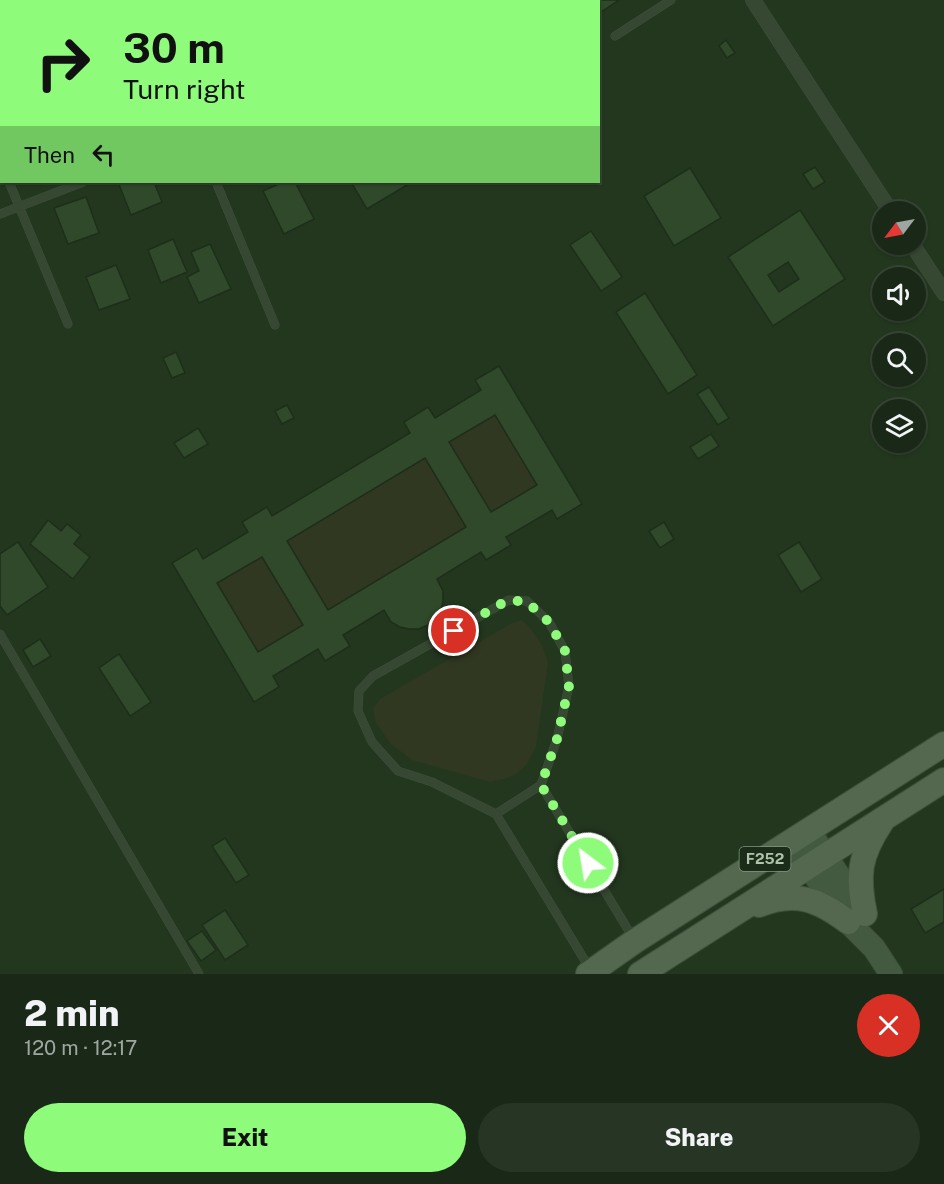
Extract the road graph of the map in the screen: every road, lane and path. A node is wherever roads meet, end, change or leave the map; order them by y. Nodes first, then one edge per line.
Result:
1 (671, 0) edge
2 (753, 0) edge
3 (615, 36) dead end
4 (9, 183) edge
5 (79, 183) edge
6 (216, 183) edge
7 (884, 201) edge
8 (20, 206) junction
9 (0, 214) edge
10 (919, 255) edge
11 (944, 293) edge
12 (68, 324) dead end
13 (275, 324) dead end
14 (0, 634) edge
15 (944, 744) edge
16 (944, 780) edge
17 (541, 785) junction
18 (496, 814) junction
19 (884, 818) junction
20 (800, 836) junction
21 (817, 861) junction
22 (729, 917) junction
23 (856, 918) junction
24 (635, 941) junction
25 (590, 973) edge
26 (199, 974) edge
27 (640, 974) edge
28 (891, 974) edge

1 - 3 lane
2 - 7 street
4 - 8 lane
5 - 8 lane
6 - 13 lane
8 - 9 lane
8 - 12 lane
10 - 11 street
14 - 26 lane
15 - 20 main road, F252
16 - 19 main road, F252
17 - 18 lane
17 - 18 lane
17 - 24 lane
18 - 25 lane
19 - 21 main road, F252
19 - 23 main road
20 - 21 street
20 - 24 main road, F252
21 - 22 main road, F252
21 - 23 street
22 - 23 main road
22 - 27 main road, F252
23 - 28 street
24 - 25 main road, F252

